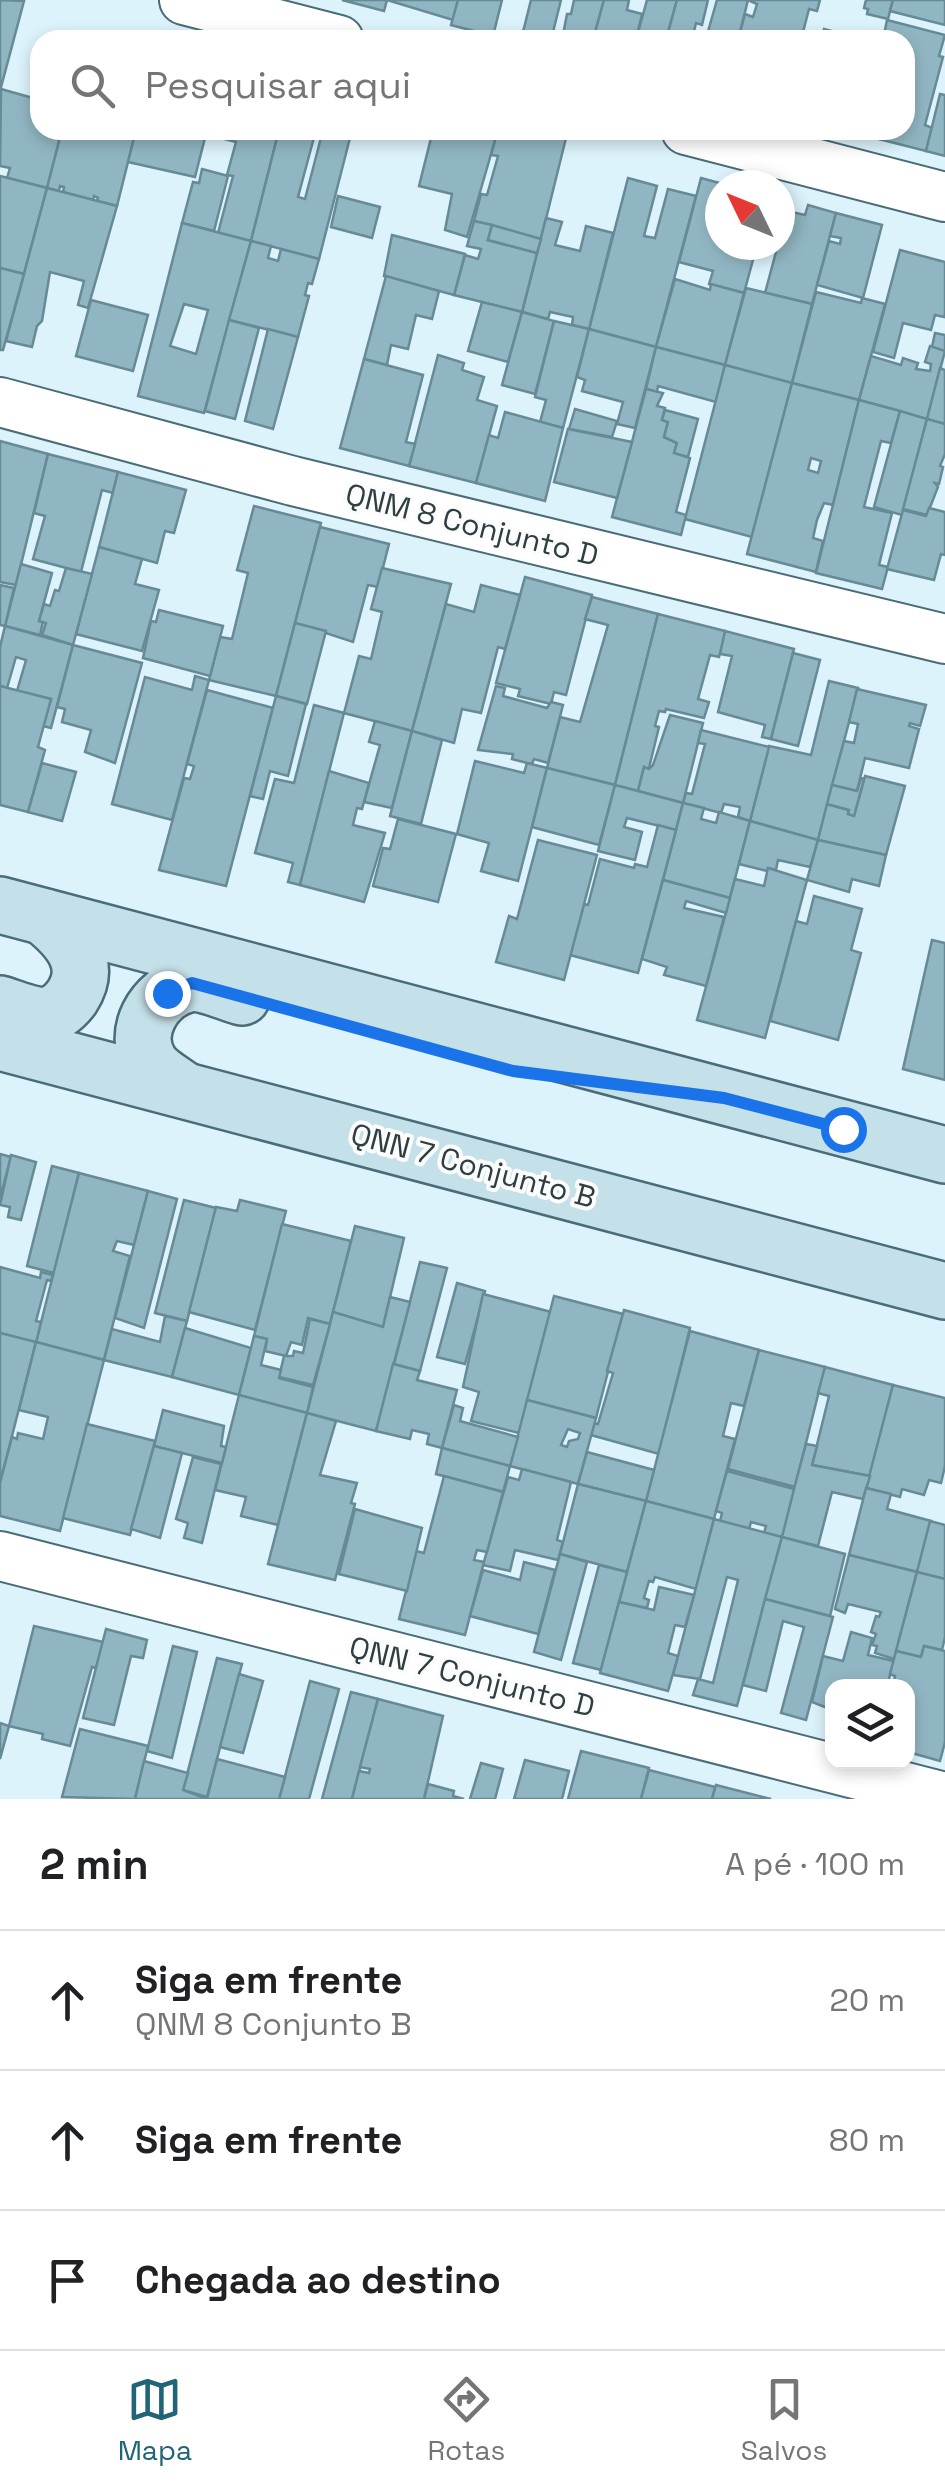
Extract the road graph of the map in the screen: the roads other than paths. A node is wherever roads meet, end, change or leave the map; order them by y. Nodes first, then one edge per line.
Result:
1 (184, 0) edge
2 (300, 30) edge
3 (725, 140) edge
4 (945, 197) edge
5 (0, 402) edge
6 (945, 639) edge
7 (22, 911) edge
8 (0, 1004) edge
9 (0, 1042) edge
10 (182, 1089) junction
11 (724, 1098) junction
12 (945, 1155) edge
13 (945, 1291) edge
14 (0, 1556) edge
15 (945, 1798) edge

1 - 2 street
3 - 4 street
5 - 6 street, QNM 8 Conjunto D
7 - 8 main road
7 - 11 main road
9 - 10 main road, QNN 7 Conjunto B
10 - 11 main road
10 - 13 main road, QNN 7 Conjunto B
11 - 12 main road
14 - 15 street, QNN 7 Conjunto D

